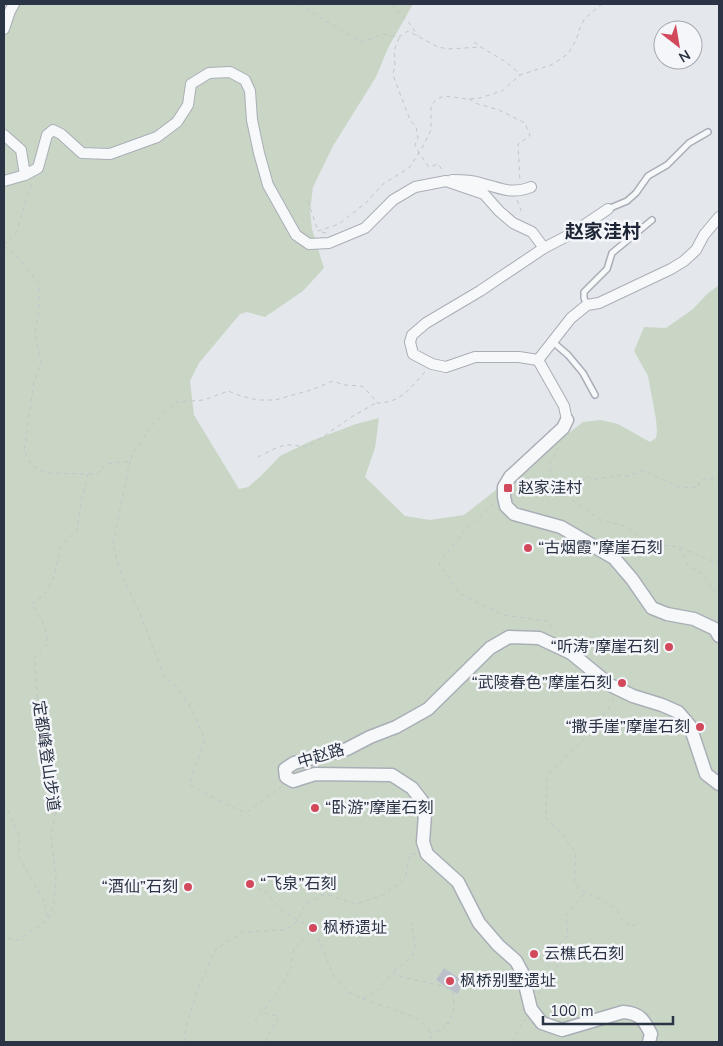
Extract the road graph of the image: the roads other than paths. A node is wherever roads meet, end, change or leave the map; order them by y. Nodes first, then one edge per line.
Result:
1 (14, 4) edge
2 (4, 29) edge
3 (708, 132) dead end
4 (4, 135) edge
5 (25, 175) junction
6 (446, 181) junction
7 (4, 182) edge
8 (532, 187) dead end
9 (608, 209) joint
10 (719, 216) edge
11 (652, 220) dead end
12 (544, 248) junction
13 (587, 305) junction
14 (553, 342) junction
15 (538, 360) junction
16 (595, 395) dead end
17 (568, 420) joint
18 (719, 636) edge
19 (719, 784) edge
20 (649, 1042) edge

1 - 2 street
3 - 9 lane
4 - 5 street
5 - 6 street
5 - 7 street
6 - 8 street
6 - 12 street
9 - 12 street
10 - 13 street
11 - 13 lane
12 - 15 street
13 - 14 street
14 - 15 street
14 - 16 lane
15 - 17 street
17 - 18 street
19 - 20 street, 中赵路

